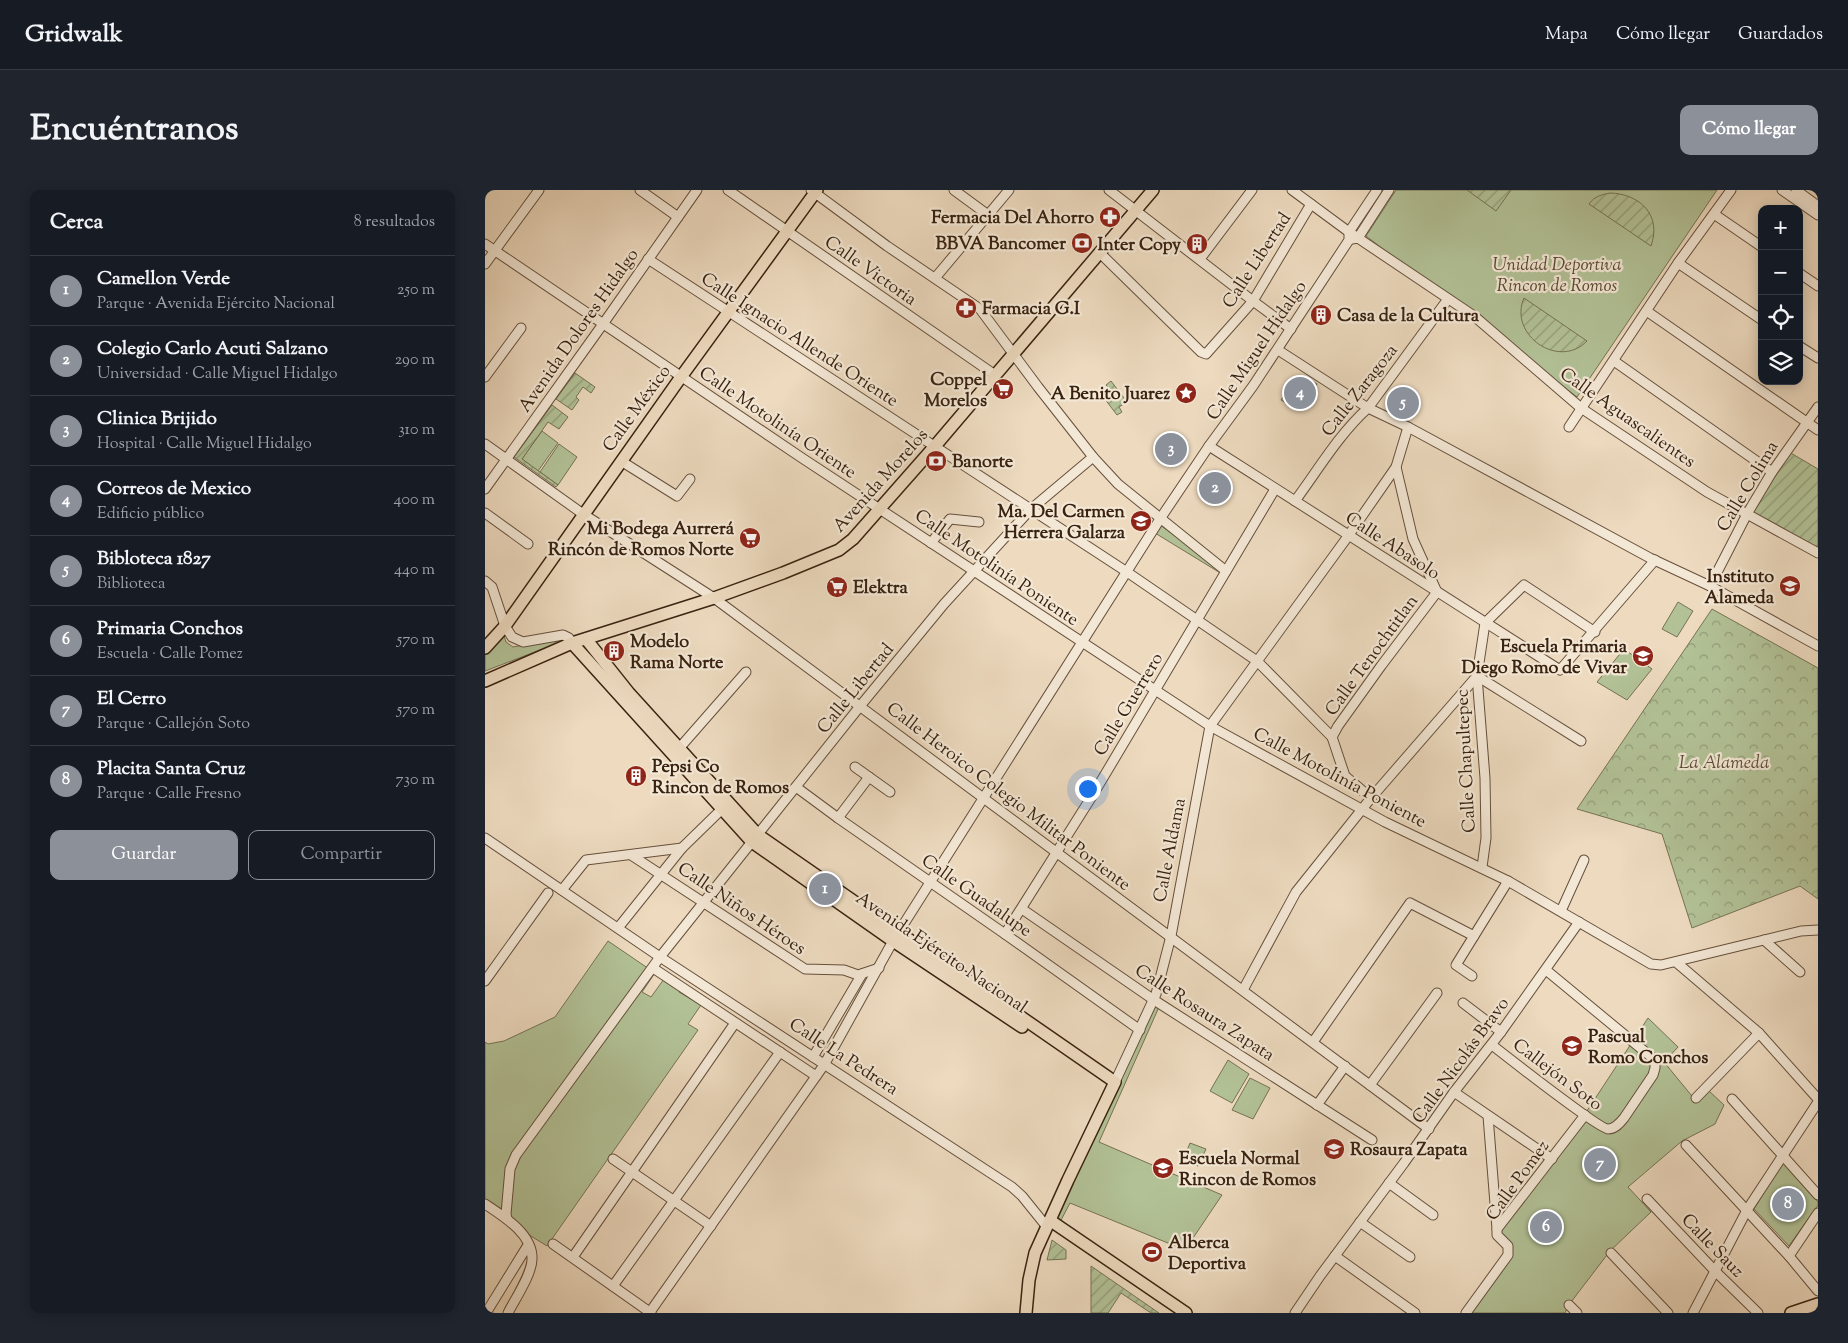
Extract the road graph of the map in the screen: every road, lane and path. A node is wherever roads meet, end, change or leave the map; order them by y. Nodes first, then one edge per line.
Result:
1 (539, 190) edge
2 (640, 190) edge
3 (697, 190) edge
4 (728, 190) edge
5 (954, 190) edge
6 (1009, 190) edge
7 (1109, 190) edge
8 (1153, 190) edge
9 (1252, 190) edge
10 (1292, 190) edge
11 (1377, 190) edge
12 (1389, 190) edge
13 (1731, 190) edge
14 (1783, 190) edge
15 (1796, 190) edge
16 (814, 191) edge
17 (1311, 204) junction
18 (1818, 206) edge
19 (1135, 210) junction
20 (1714, 214) junction
21 (989, 215) junction
22 (1818, 215) edge
23 (678, 216) junction
24 (786, 231) junction
25 (1352, 237) junction
26 (485, 244) edge
27 (1758, 244) edge
28 (495, 251) junction
29 (1100, 253) junction
30 (647, 259) junction
31 (1200, 259) junction
32 (1678, 263) junction
33 (485, 264) edge
34 (1803, 276) edge
35 (935, 278) junction
36 (1818, 286) edge
37 (1448, 299) junction
38 (1253, 301) junction
39 (728, 311) junction
40 (1647, 312) junction
41 (1758, 317) edge
42 (603, 324) junction
43 (521, 328) dead end
44 (1291, 329) junction
45 (1803, 349) edge
46 (1277, 350) junction
47 (1013, 354) junction
48 (1818, 358) edge
49 (1613, 361) junction
50 (995, 375) junction
51 (485, 377) edge
52 (681, 377) junction
53 (1818, 407) edge
54 (1368, 408) junction
55 (1581, 408) junction
56 (1807, 422) junction
57 (1408, 426) junction
58 (1569, 427) dead end
59 (1818, 430) edge
60 (485, 444) edge
61 (935, 446) junction
62 (1209, 446) junction
63 (1093, 457) junction
64 (506, 459) junction
65 (621, 460) junction
66 (1396, 467) junction
67 (1772, 472) junction
68 (690, 479) dead end
69 (485, 489) edge
70 (1275, 489) junction
71 (1295, 502) junction
72 (881, 509) junction
73 (1031, 510) junction
74 (485, 513) edge
75 (583, 514) junction
76 (1747, 514) junction
77 (1160, 519) junction
78 (979, 522) dead end
79 (1348, 536) junction
80 (931, 543) junction
81 (529, 544) dead end
82 (1818, 553) edge
83 (1655, 560) junction
84 (1226, 571) junction
85 (975, 572) junction
86 (1127, 572) junction
87 (485, 581) edge
88 (1710, 586) junction
89 (1437, 592) junction
90 (714, 598) junction
91 (1197, 620) junction
92 (1485, 623) junction
93 (505, 626) junction
94 (1595, 632) junction
95 (586, 639) junction
96 (572, 643) junction
97 (1082, 643) junction
98 (1818, 646) edge
99 (485, 648) edge
100 (1257, 661) junction
101 (745, 672) dead end
102 (1477, 676) junction
103 (485, 681) edge
104 (1155, 690) junction
105 (626, 696) junction
106 (861, 706) junction
107 (1210, 726) junction
108 (1332, 737) junction
109 (1581, 741) dead end
110 (676, 751) junction
111 (855, 767) dead end
112 (869, 777) junction
113 (796, 787) junction
114 (890, 792) dead end
115 (984, 797) junction
116 (1371, 798) junction
117 (721, 809) junction
118 (1363, 810) junction
119 (838, 818) junction
120 (485, 838) edge
121 (755, 838) junction
122 (682, 848) junction
123 (1056, 851) junction
124 (631, 855) junction
125 (1584, 860) dead end
126 (1482, 867) junction
127 (661, 874) junction
128 (1509, 881) junction
129 (931, 883) junction
130 (562, 890) junction
131 (548, 893) dead end
132 (703, 903) junction
133 (1022, 909) junction
134 (1561, 911) junction
135 (1579, 922) junction
136 (618, 928) junction
137 (1818, 930) edge
138 (1005, 934) junction
139 (1171, 936) junction
140 (1474, 936) junction
141 (896, 937) junction
142 (1764, 940) junction
143 (660, 957) junction
144 (1676, 962) junction
145 (653, 968) junction
146 (879, 968) junction
147 (1546, 970) junction
148 (1800, 972) dead end
149 (862, 974) junction
150 (1472, 976) dead end
151 (485, 981) edge
152 (1243, 990) junction
153 (1437, 993) dead end
154 (1154, 1000) junction
155 (1463, 1003) dead end
156 (836, 1019) junction
157 (735, 1023) junction
158 (845, 1028) junction
159 (1140, 1030) junction
160 (1501, 1032) junction
161 (1759, 1033) junction
162 (1313, 1042) junction
163 (1492, 1045) junction
164 (779, 1052) junction
165 (813, 1057) junction
166 (823, 1065) junction
167 (1345, 1066) junction
168 (816, 1076) junction
169 (1114, 1085) junction
170 (1370, 1085) junction
171 (1454, 1092) junction
172 (1696, 1098) dead end
173 (1732, 1099) dead end
174 (1818, 1100) edge
175 (1317, 1105) junction
176 (1585, 1115) junction
177 (1487, 1116) junction
178 (1429, 1129) junction
179 (1372, 1140) dead end
180 (1686, 1145) dead end
181 (1783, 1156) junction
182 (613, 1159) dead end
183 (1552, 1159) junction
184 (632, 1172) junction
185 (1389, 1183) junction
186 (1818, 1195) edge
187 (1647, 1199) dead end
188 (674, 1201) junction
189 (485, 1204) edge
190 (1747, 1210) junction
191 (1818, 1213) edge
192 (1433, 1215) dead end
193 (507, 1219) junction
194 (1360, 1222) junction
195 (1049, 1224) junction
196 (711, 1226) junction
197 (1497, 1229) junction
198 (553, 1244) dead end
199 (528, 1245) junction
200 (1611, 1253) dead end
201 (1335, 1256) junction
202 (1789, 1256) junction
203 (573, 1257) junction
204 (1410, 1257) dead end
205 (1715, 1271) junction
206 (613, 1286) junction
207 (1818, 1291) edge
208 (1818, 1304) edge
209 (1569, 1305) dead end
210 (1171, 1308) edge
211 (487, 1313) edge
212 (509, 1313) edge
213 (651, 1313) edge
214 (1026, 1313) edge
215 (1186, 1313) edge
216 (1295, 1313) edge
217 (1415, 1313) edge
218 (1466, 1313) edge
219 (1577, 1313) edge
220 (1667, 1313) edge
221 (1693, 1313) edge
222 (1758, 1313) edge
223 (1791, 1313) edge

1 - 28 street
2 - 23 street
3 - 23 street, Avenida Dolores Hidalgo
4 - 24 street, Calle Victoria
5 - 21 street
6 - 21 street
7 - 19 street
8 - 19 main road, Avenida Morelos
9 - 31 street
10 - 17 street, Calle Aguascalientes
11 - 25 street, Calle Miguel Hidalgo
12 - 25 street, Calle Miguel Hidalgo
13 - 20 street
14 - 22 street
15 - 18 street
16 - 24 main road, Calle México
16 - 35 street
17 - 25 street, Calle Aguascalientes
17 - 38 street, Calle Libertad
19 - 29 main road, Avenida Morelos
19 - 31 street
20 - 27 street
20 - 32 street
21 - 35 street
23 - 30 street, Avenida Dolores Hidalgo
24 - 39 main road, Calle México
24 - 50 street, Calle Victoria
25 - 37 street, Calle Aguascalientes
25 - 44 street, Calle Miguel Hidalgo
26 - 28 street, Calle Motolinía Oriente
28 - 33 street
28 - 42 street, Calle Motolinía Oriente
29 - 38 street, Calle Libertad
29 - 47 main road, Avenida Morelos
30 - 39 street, Calle Ignacio Allende Oriente
30 - 42 street, Avenida Dolores Hidalgo
31 - 38 street
32 - 40 street
32 - 41 street
34 - 36 street
35 - 47 street
37 - 54 street, Calle Zaragoza
37 - 55 street, Calle Aguascalientes
38 - 44 street
39 - 52 main road, Calle México
39 - 61 street, Calle Ignacio Allende Oriente
40 - 49 street
40 - 56 street
42 - 52 street, Calle Motolinía Oriente
42 - 64 street, Avenida Dolores Hidalgo
43 - 51 street
44 - 46 street, Calle Miguel Hidalgo
45 - 48 street
46 - 54 street
46 - 62 street, Calle Miguel Hidalgo
47 - 50 main road, Avenida Morelos
47 - 63 street
49 - 55 street
49 - 67 street
50 - 61 main road, Avenida Morelos
52 - 65 main road, Calle México
52 - 72 street, Calle Motolinía Oriente
53 - 56 street, Calle Colima
54 - 57 street
54 - 71 street, Calle Zaragoza
55 - 58 street
55 - 76 street, Calle Aguascalientes
56 - 59 street
56 - 67 street, Calle Colima
57 - 66 street, Calle Aldama
57 - 83 street
60 - 64 street, Calle Heroico Colegio Militar Poniente
61 - 72 main road, Avenida Morelos
61 - 73 street, Calle Ignacio Allende Oriente
62 - 70 street, Calle Abasolo
62 - 77 street, Calle Miguel Hidalgo
63 - 73 street, Calle Libertad
63 - 77 street
64 - 69 street, Avenida Dolores Hidalgo
64 - 75 street, Calle Heroico Colegio Militar Poniente
65 - 68 street
65 - 75 main road, Calle México
66 - 79 street, Calle Aldama
66 - 89 street
67 - 76 street, Calle Colima
70 - 71 street, Calle Abasolo
70 - 84 street, Calle Guerrero
71 - 79 street, Calle Abasolo
72 - 80 street, Calle Motolinía Poniente
72 - 90 main road, Avenida Morelos
73 - 85 street, Calle Libertad
73 - 86 street, Calle Ignacio Allende Oriente
74 - 81 street
75 - 90 street, Calle Heroico Colegio Militar Poniente
75 - 93 main road, Calle México
76 - 82 street, Calle Aguascalientes
76 - 88 street, Calle Colima
77 - 84 street
77 - 86 street, Calle Miguel Hidalgo
78 - 80 street
79 - 89 street, Calle Abasolo
79 - 100 street, Calle Aldama
80 - 85 street, Calle Motolinía Poniente
83 - 88 street
83 - 94 street
84 - 91 street, Calle Guerrero
85 - 97 street, Calle Motolinía Poniente
85 - 106 street, Calle Libertad
86 - 91 street, Calle Ignacio Allende Oriente
86 - 97 street, Calle Miguel Hidalgo
87 - 93 street
88 - 98 street
89 - 92 street, Calle Abasolo
89 - 108 street, Calle Tenochtitlan
90 - 95 main road, Avenida Morelos
90 - 106 street, Calle Heroico Colegio Militar Poniente
91 - 100 street, Calle Ignacio Allende Oriente
91 - 104 street, Calle Guerrero
92 - 94 street
92 - 94 street, Calle Abasolo
92 - 102 street, Calle Chapultepec
93 - 96 street
93 - 99 main road, Calle México
95 - 96 main road, Avenida Morelos
95 - 105 main road, Avenida Ejército Nacional
96 - 103 main road, Avenida Morelos
96 - 105 main road, Avenida Ejército Nacional
97 - 104 street, Calle Motolinía Poniente
97 - 115 street, Calle Miguel Hidalgo
100 - 107 street, Calle Aldama
100 - 108 street, Calle Ignacio Allende Oriente
101 - 110 street
102 - 109 street
102 - 116 street
102 - 126 street, Calle Chapultepec
104 - 107 street, Calle Motolinía Poniente
104 - 123 street, Calle Guerrero
105 - 110 main road, Avenida Ejército Nacional
106 - 113 street, Calle Libertad
106 - 115 street, Calle Heroico Colegio Militar Poniente
107 - 118 street, Calle Motolinía Poniente
107 - 139 street, Calle Aldama
108 - 116 street
110 - 117 main road, Avenida Ejército Nacional
110 - 121 main road, Avenida Ejército Nacional
111 - 112 street
112 - 114 street
112 - 119 street
113 - 119 street, Calle Guadalupe
113 - 121 street, Calle Libertad
115 - 123 street, Calle Heroico Colegio Militar Poniente
115 - 129 street, Calle Miguel Hidalgo
116 - 118 street
117 - 121 main road, Avenida Ejército Nacional
117 - 122 street
118 - 126 street, Calle Motolinía Poniente
118 - 152 street
119 - 129 street, Calle Guadalupe
120 - 130 street, Calle La Pedrera
121 - 132 street, Calle Libertad
121 - 141 main road, Avenida Ejército Nacional
122 - 124 street
122 - 127 street
123 - 133 street, Calle Guerrero
123 - 139 street, Calle Heroico Colegio Militar Poniente
124 - 127 street, Calle Niños Héroes
124 - 130 street
125 - 134 street
126 - 128 street, Calle Motolinía Poniente
127 - 132 street, Calle Niños Héroes
127 - 136 street
128 - 134 street, Calle Motolinía Poniente
128 - 140 street
129 - 138 street, Calle Guadalupe
129 - 141 street, Calle Miguel Hidalgo
130 - 136 street, Calle La Pedrera
131 - 151 street
132 - 143 street, Calle Libertad
132 - 149 street, Calle Niños Héroes
133 - 138 street, Calle Guerrero
133 - 154 street, Calle Rosaura Zapata
134 - 135 street, Calle Motolinía Poniente
135 - 144 street, Calle Motolinía Poniente
135 - 147 street, Calle Nicolás Bravo
136 - 143 street, Calle La Pedrera
137 - 142 street, Calle Motolinía Poniente
138 - 159 street, Calle Guadalupe
139 - 152 street, Calle Heroico Colegio Militar Poniente
139 - 154 street, Calle Aldama
140 - 150 street
140 - 162 street
141 - 146 street
141 - 169 main road, Avenida Ejército Nacional
142 - 144 street, Calle Motolinía Poniente
142 - 148 street
143 - 145 street, Calle Libertad
143 - 165 street, Calle La Pedrera
144 - 161 street
145 - 157 street
145 - 193 street, Calle Libertad
146 - 149 street
146 - 158 street
147 - 160 street, Calle Nicolás Bravo
147 - 176 street, Callejón Soto
149 - 156 street
152 - 162 street, Calle Heroico Colegio Militar Poniente
153 - 170 street
154 - 159 street, Calle Aldama
154 - 175 street, Calle Rosaura Zapata
155 - 160 street
156 - 158 street
156 - 165 street
157 - 164 street
157 - 184 street
158 - 166 street
159 - 169 street, Calle Aldama
160 - 163 street, Calle Nicolás Bravo
161 - 172 street
161 - 174 street
162 - 167 street, Calle Heroico Colegio Militar Poniente
163 - 171 street, Calle Nicolás Bravo
163 - 176 street, Callejón Soto
164 - 168 street
164 - 188 street
165 - 166 street, Calle La Pedrera
166 - 168 street
166 - 195 street, Calle La Pedrera
167 - 170 street, Calle Heroico Colegio Militar Poniente
167 - 175 street
168 - 196 street
169 - 195 main road, Calle Aldama
170 - 178 street, Calle Heroico Colegio Militar Poniente
171 - 177 street
171 - 178 street, Calle Nicolás Bravo
173 - 181 street
174 - 181 street
175 - 179 street, Calle Rosaura Zapata
176 - 183 street, Calle Pomez
177 - 183 street
177 - 197 street
178 - 185 street, Calle Nicolás Bravo
180 - 190 street
181 - 186 street
181 - 190 street
182 - 184 street
183 - 197 street, Calle Pomez
184 - 188 street
184 - 203 street
185 - 192 street
185 - 194 street, Calle Nicolás Bravo
187 - 205 street, Calle Sauz
188 - 196 street
188 - 206 street
189 - 193 street
190 - 202 street
190 - 205 street
191 - 202 street
193 - 199 street
194 - 201 street, Calle Nicolás Bravo
194 - 204 street
195 - 210 main road, Calle La Pedrera
195 - 214 main road, Calle Aldama
196 - 213 street
197 - 218 street, Calle Pomez
198 - 203 street
199 - 211 street
199 - 212 street
200 - 220 street
201 - 216 street, Calle Nicolás Bravo
201 - 217 street
202 - 207 street
203 - 206 street
205 - 221 street
205 - 222 street, Calle Sauz
206 - 213 street
208 - 223 main road
209 - 219 street
210 - 215 main road, Calle La Pedrera

